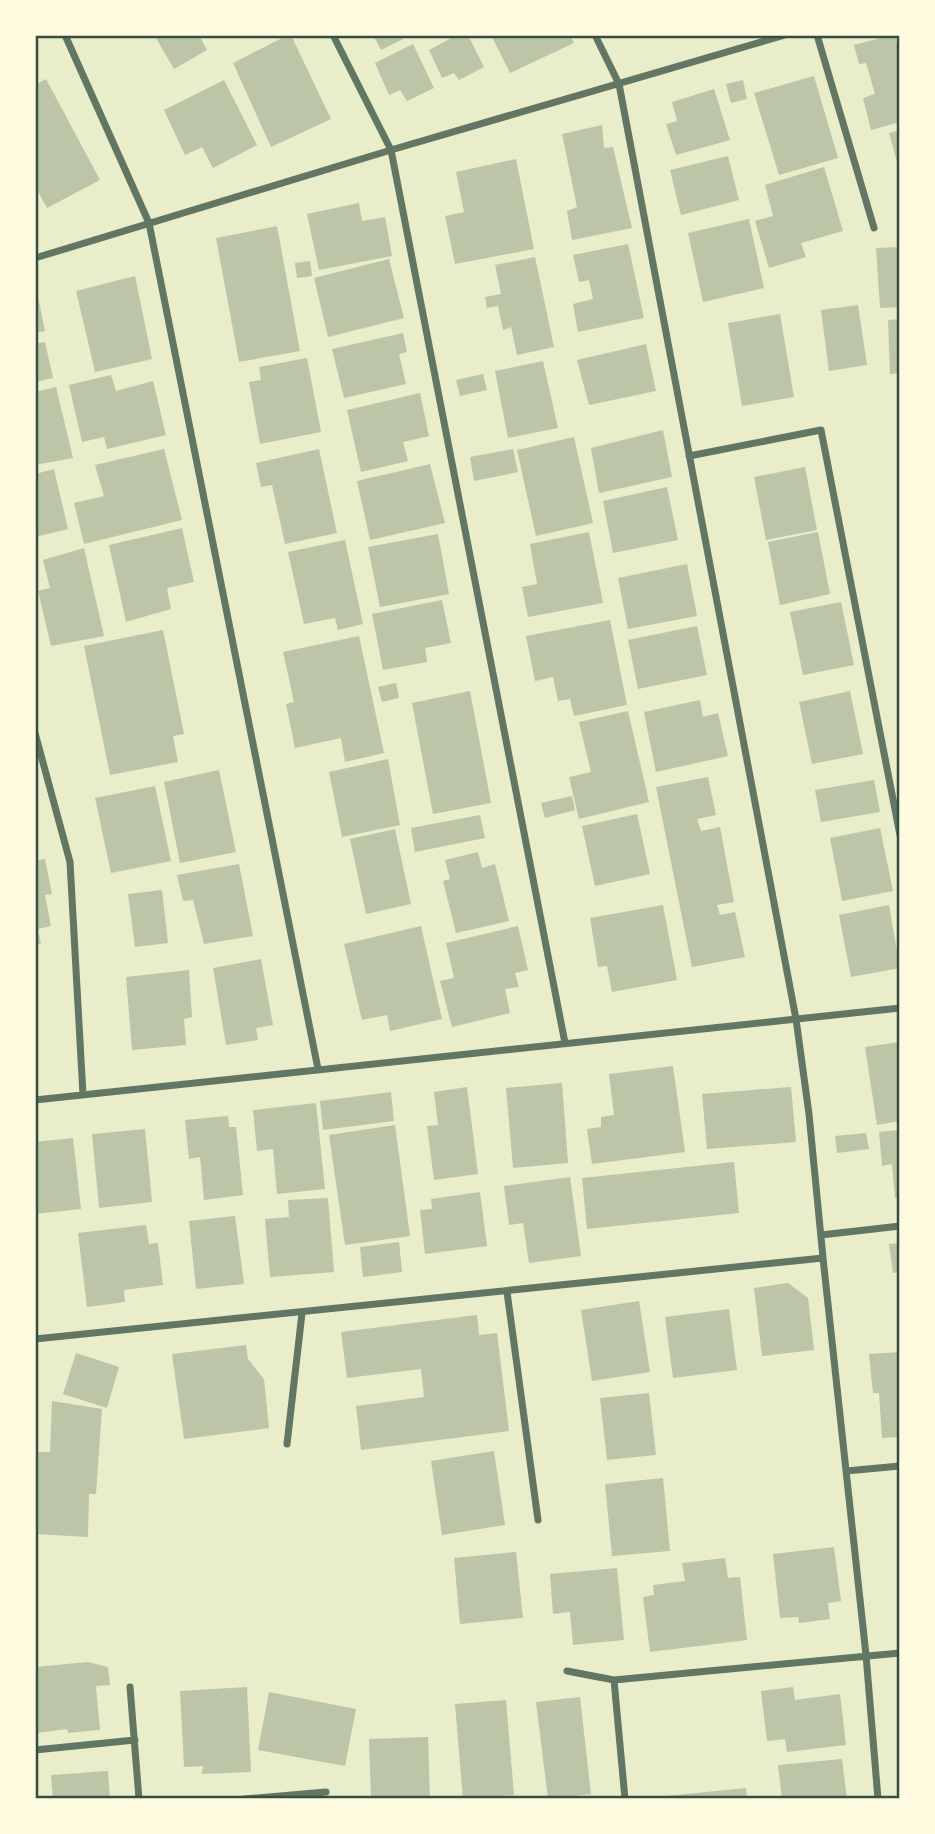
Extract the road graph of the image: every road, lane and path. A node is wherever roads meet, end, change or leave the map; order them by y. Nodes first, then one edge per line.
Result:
1 (65, 35) edge
2 (333, 35) edge
3 (595, 35) edge
4 (785, 35) edge
5 (817, 35) edge
6 (620, 84) junction
7 (391, 150) junction
8 (149, 222) junction
9 (874, 228) dead end
10 (35, 258) edge
11 (689, 456) junction
12 (35, 733) edge
13 (900, 835) edge
14 (900, 1008) edge
15 (796, 1019) junction
16 (565, 1043) junction
17 (318, 1069) junction
18 (83, 1095) junction
19 (35, 1100) edge
20 (900, 1226) edge
21 (821, 1235) junction
22 (823, 1258) junction
23 (507, 1292) junction
24 (302, 1313) junction
25 (35, 1339) edge
26 (287, 1444) dead end
27 (900, 1466) edge
28 (846, 1471) junction
29 (538, 1520) dead end
30 (900, 1653) edge
31 (866, 1655) junction
32 (567, 1671) dead end
33 (614, 1681) junction
34 (130, 1687) dead end
35 (135, 1740) junction
36 (35, 1749) edge
37 (326, 1792) dead end
38 (139, 1799) edge
39 (244, 1799) edge
40 (625, 1799) edge
41 (878, 1799) edge

1 - 8 street
2 - 7 street
3 - 6 street
4 - 6 street
5 - 9 street
6 - 7 street
6 - 11 street
7 - 8 street
7 - 16 street
8 - 10 street
8 - 17 street
11 - 13 street
11 - 15 street
12 - 18 street
14 - 15 street
15 - 16 street
15 - 21 street
16 - 17 street
17 - 18 street
18 - 19 street
20 - 21 street
21 - 22 street
22 - 23 street
22 - 28 street
23 - 24 street
23 - 29 street
24 - 25 street
24 - 26 street
27 - 28 street
28 - 31 street
30 - 31 street
31 - 33 street
31 - 41 street
32 - 33 street
33 - 40 street
34 - 35 street
35 - 36 street
35 - 38 street
37 - 39 street

